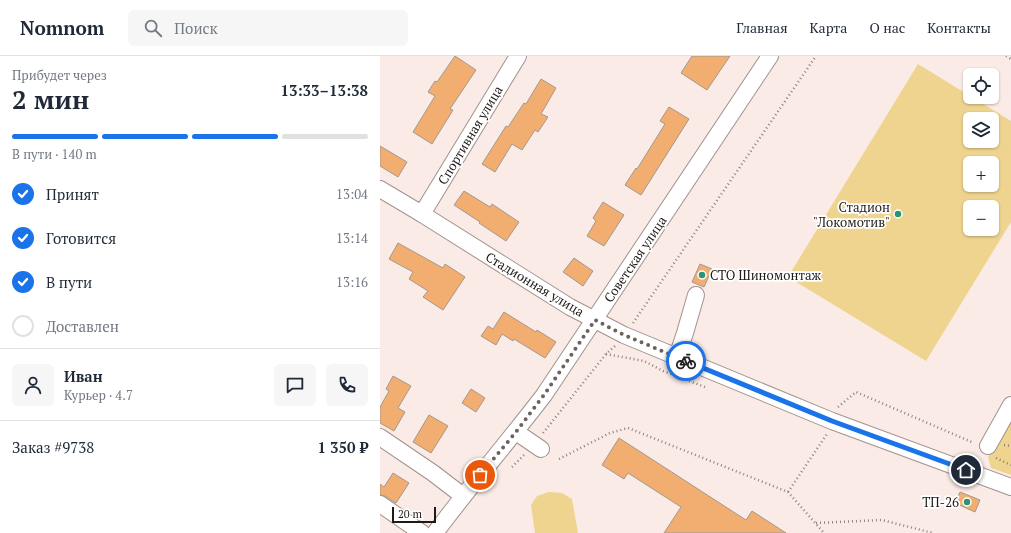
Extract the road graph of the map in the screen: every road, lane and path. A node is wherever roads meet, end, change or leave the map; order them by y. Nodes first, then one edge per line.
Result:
1 (518, 56) edge
2 (770, 56) edge
3 (816, 56) edge
4 (1006, 56) edge
5 (1011, 58) edge
6 (380, 189) edge
7 (422, 214) junction
8 (696, 295) dead end
9 (595, 320) junction
10 (624, 335) junction
11 (677, 357) junction
12 (1011, 406) edge
13 (832, 421) junction
14 (516, 432) junction
15 (380, 437) edge
16 (988, 446) joint
17 (537, 447) junction
18 (559, 459) dead end
19 (512, 467) dead end
20 (1011, 487) edge
21 (788, 492) junction
22 (463, 496) junction
23 (380, 504) edge
24 (816, 523) junction
25 (422, 533) edge
26 (435, 533) edge
27 (824, 533) edge
28 (933, 533) edge

1 - 7 street, Спортивная улица
2 - 9 street, Советская улица
3 - 10 path
4 - 5 path
6 - 7 street, Стадионная улица
7 - 9 street, Стадионная улица
8 - 11 street
9 - 10 street, Стадионная улица
9 - 14 street, Советская улица
10 - 11 street, Стадионная улица
10 - 17 path
11 - 13 street, Стадионная улица
12 - 16 street
13 - 16 path
13 - 20 street, Стадионная улица
13 - 21 path
14 - 17 street
14 - 22 street, Советская улица
15 - 22 street
17 - 19 path
18 - 21 path
21 - 24 path
22 - 26 street, Советская улица
23 - 25 street
24 - 27 path
24 - 28 path

